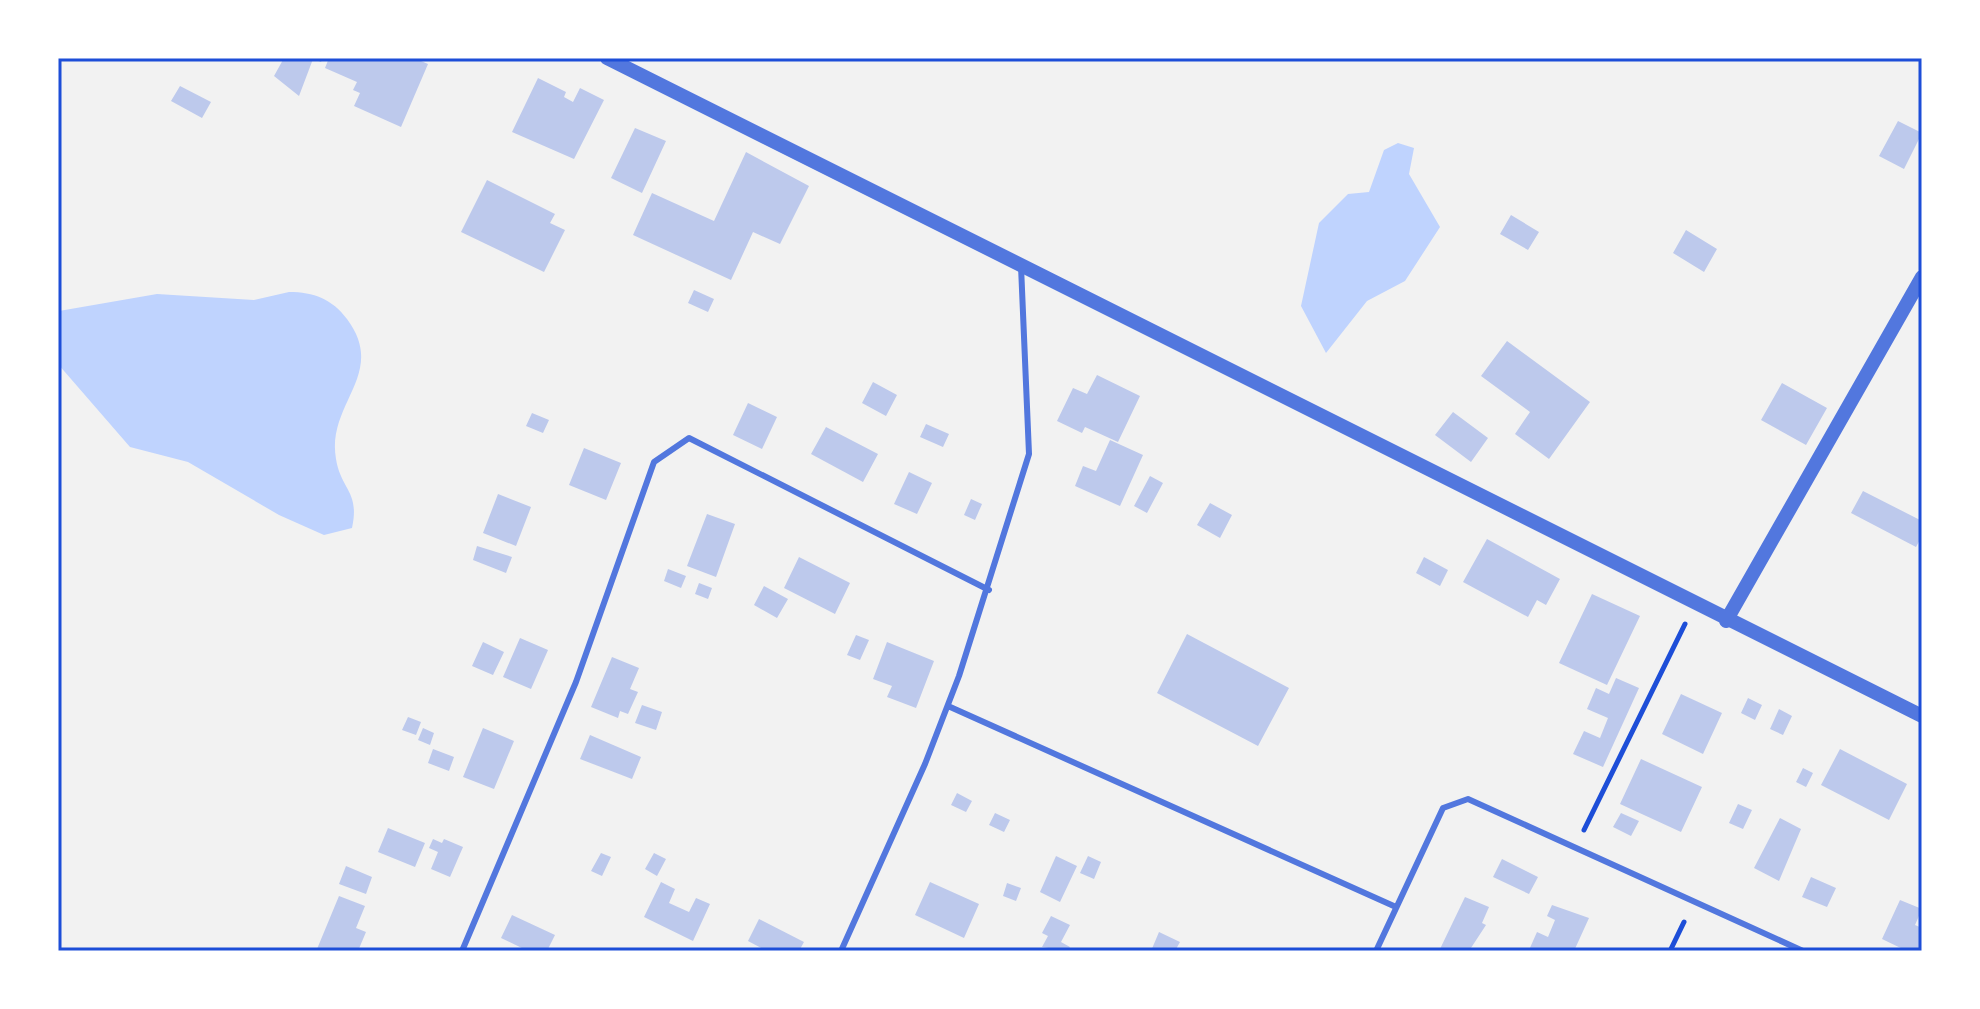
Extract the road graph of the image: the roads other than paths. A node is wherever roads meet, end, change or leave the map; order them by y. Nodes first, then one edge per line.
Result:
1 (607, 58) edge
2 (1021, 265) junction
3 (1922, 277) edge
4 (989, 590) junction
5 (1726, 621) junction
6 (948, 706) junction
7 (1922, 716) edge
8 (1396, 907) junction
9 (462, 951) edge
10 (841, 951) edge
11 (1376, 951) edge
12 (1803, 951) edge

1 - 2 street
2 - 4 lane
2 - 5 street
3 - 5 street
4 - 6 lane
4 - 9 lane
5 - 7 street
6 - 8 lane
6 - 10 lane
8 - 11 lane
8 - 12 lane

